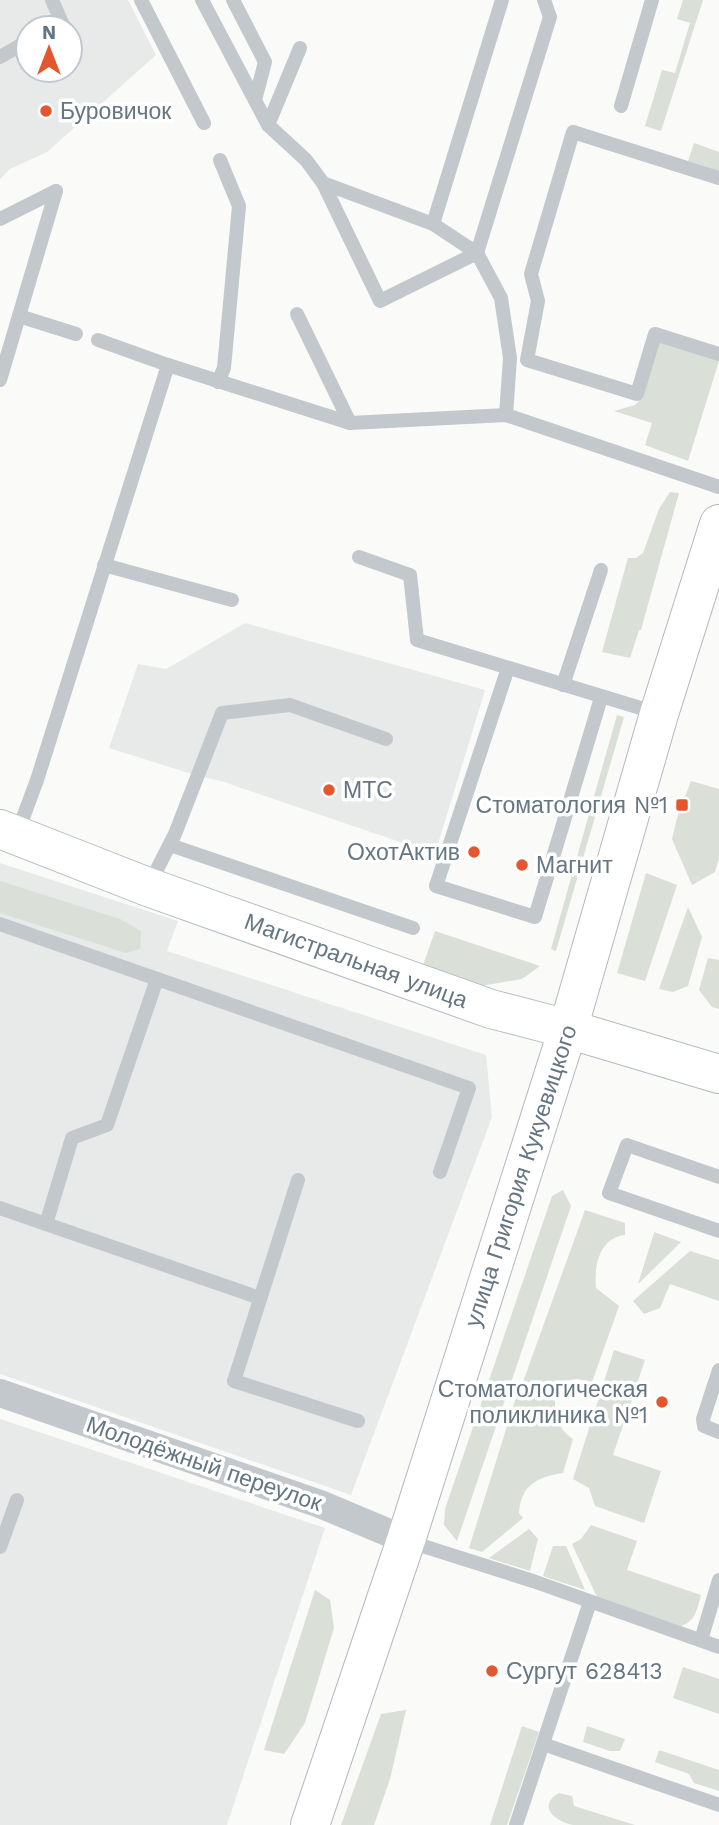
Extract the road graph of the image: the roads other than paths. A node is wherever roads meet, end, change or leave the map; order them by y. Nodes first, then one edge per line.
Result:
1 (141, 0) edge
2 (202, 0) edge
3 (233, 0) edge
4 (502, 0) edge
5 (544, 0) edge
6 (652, 0) edge
7 (300, 48) dead end
8 (255, 100) junction
9 (621, 106) dead end
10 (204, 124) dead end
11 (268, 125) junction
12 (220, 160) dead end
13 (719, 178) edge
14 (323, 183) junction
15 (0, 219) edge
16 (433, 224) junction
17 (477, 253) junction
18 (297, 314) dead end
19 (19, 316) junction
20 (76, 334) dead end
21 (98, 340) dead end
22 (719, 354) edge
23 (168, 365) junction
24 (0, 380) edge
25 (218, 382) junction
26 (506, 415) junction
27 (350, 423) junction
28 (719, 487) edge
29 (719, 524) edge
30 (359, 557) dead end
31 (104, 565) junction
32 (601, 570) dead end
33 (712, 570) edge
34 (232, 600) dead end
35 (508, 668) junction
36 (563, 685) junction
37 (601, 698) junction
38 (659, 714) junction
39 (386, 738) dead end
40 (8, 832) edge
41 (170, 845) junction
42 (148, 887) junction
43 (0, 925) edge
44 (413, 928) dead end
45 (157, 979) junction
46 (568, 1029) junction
47 (719, 1074) edge
48 (440, 1172) dead end
49 (719, 1177) edge
50 (298, 1180) dead end
51 (0, 1208) edge
52 (46, 1224) junction
53 (719, 1231) edge
54 (260, 1298) junction
55 (719, 1370) edge
56 (0, 1393) edge
57 (358, 1420) dead end
58 (719, 1433) edge
59 (17, 1500) dead end
60 (406, 1540) junction
61 (0, 1547) edge
62 (719, 1580) edge
63 (590, 1602) junction
64 (701, 1640) junction
65 (719, 1647) edge
66 (543, 1744) junction
67 (719, 1805) edge
68 (310, 1825) edge
69 (516, 1825) edge

1 - 10 lane
2 - 8 lane
3 - 8 lane
4 - 16 lane
5 - 17 lane
6 - 9 lane
7 - 11 lane
8 - 11 lane
11 - 14 lane
12 - 25 lane
13 - 22 lane
14 - 16 lane
14 - 17 lane
15 - 19 lane
16 - 17 lane
17 - 26 lane
18 - 27 lane
19 - 20 lane
19 - 24 lane
21 - 23 lane
23 - 25 lane
23 - 31 lane
25 - 27 lane
26 - 27 lane
26 - 28 lane
29 - 33 street, улица Григория Кукуевицкого
30 - 35 lane
31 - 34 lane
31 - 40 lane
32 - 36 lane
33 - 38 street, улица Григория Кукуевицкого
35 - 36 lane
35 - 37 lane
36 - 37 lane
37 - 38 lane
38 - 46 street, улица Григория Кукуевицкого
39 - 41 lane
40 - 42 street, Магистральная улица
41 - 42 lane
41 - 44 lane
42 - 46 street, Магистральная улица
43 - 45 lane
45 - 48 lane
45 - 52 lane
46 - 47 street, Магистральная улица
46 - 60 street, улица Григория Кукуевицкого
49 - 53 lane
50 - 54 lane
51 - 52 lane
52 - 54 lane
54 - 57 lane
55 - 58 lane
56 - 60 street, Молодёжный переулок
59 - 61 lane
60 - 63 lane
60 - 68 street, улица Григория Кукуевицкого
62 - 64 lane
63 - 64 lane
63 - 66 lane
64 - 65 lane
66 - 67 lane
66 - 69 lane

